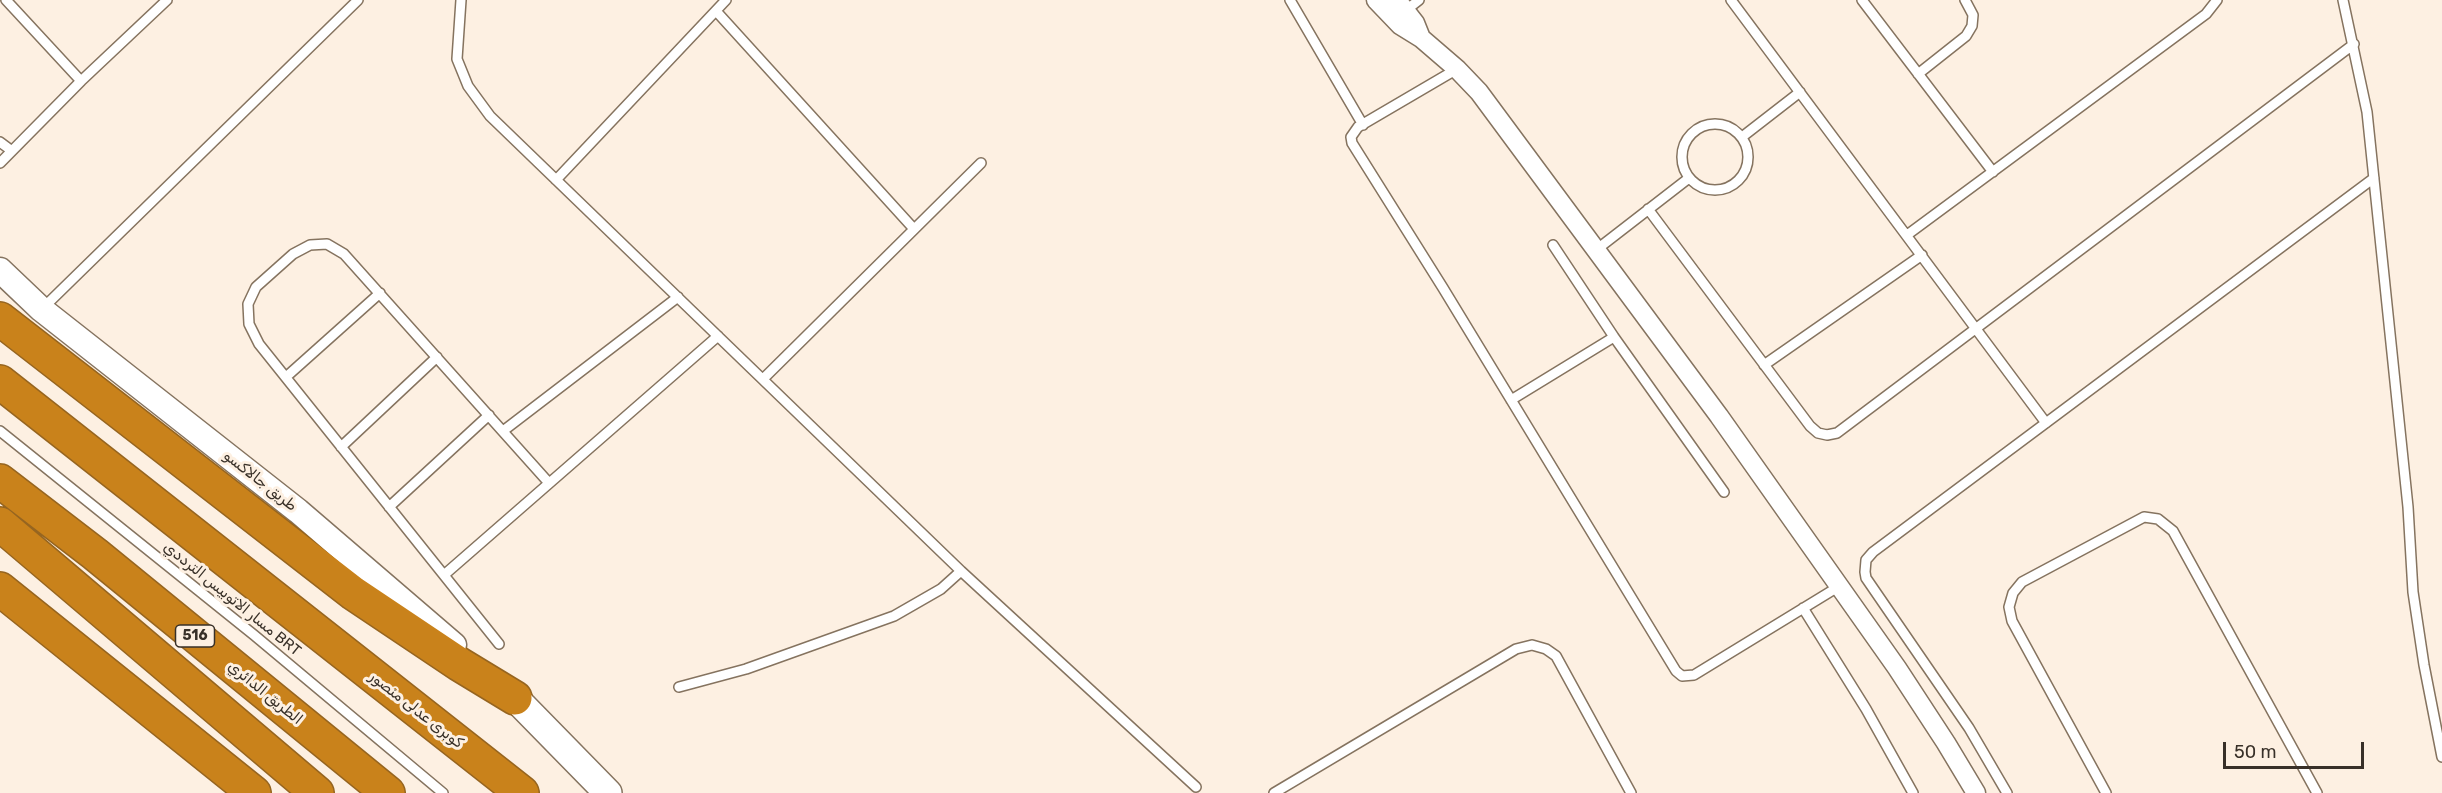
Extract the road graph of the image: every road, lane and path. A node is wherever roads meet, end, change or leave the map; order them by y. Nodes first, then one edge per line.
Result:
1 (6, 0) edge
2 (167, 0) edge
3 (358, 0) edge
4 (461, 0) edge
5 (726, 0) edge
6 (1290, 0) edge
7 (1376, 0) edge
8 (1731, 0) edge
9 (1862, 0) edge
10 (1965, 0) edge
11 (2217, 0) edge
12 (2343, 0) edge
13 (1407, 4) edge
14 (716, 10) junction
15 (1421, 38) junction
16 (2354, 44) junction
17 (1457, 69) junction
18 (1918, 74) junction
19 (81, 81) junction
20 (1800, 92) junction
21 (1363, 124) junction
22 (1742, 137) junction
23 (0, 142) edge
24 (12, 151) junction
25 (0, 163) edge
26 (981, 163) dead end
27 (1992, 172) junction
28 (1689, 178) junction
29 (2374, 178) junction
30 (556, 180) junction
31 (1648, 209) junction
32 (914, 230) junction
33 (1907, 235) junction
34 (1553, 245) dead end
35 (1596, 249) junction
36 (1922, 255) junction
37 (0, 270) edge
38 (380, 293) junction
39 (678, 297) junction
40 (42, 309) junction
41 (0, 319) edge
42 (1975, 327) junction
43 (718, 336) junction
44 (1614, 337) junction
45 (436, 357) junction
46 (1764, 364) junction
47 (286, 378) junction
48 (763, 379) junction
49 (0, 382) edge
50 (1511, 400) junction
51 (489, 416) junction
52 (2046, 423) junction
53 (0, 431) edge
54 (503, 431) junction
55 (341, 447) junction
56 (0, 481) edge
57 (549, 483) junction
58 (1724, 492) dead end
59 (389, 507) junction
60 (0, 524) edge
61 (962, 571) junction
62 (444, 575) junction
63 (1838, 587) junction
64 (0, 589) edge
65 (1803, 608) junction
66 (499, 644) dead end
67 (223, 658) junction
68 (679, 687) dead end
69 (515, 698) junction
70 (2442, 757) edge
71 (1196, 787) dead end
72 (316, 792) edge
73 (254, 793) edge
74 (388, 793) edge
75 (443, 793) edge
76 (522, 793) edge
77 (608, 793) edge
78 (1275, 793) edge
79 (1631, 793) edge
80 (1913, 793) edge
81 (1976, 793) edge
82 (2007, 793) edge
83 (2106, 793) edge
84 (2317, 793) edge

1 - 19 lane
2 - 19 lane
3 - 40 lane
4 - 30 lane
5 - 14 lane
6 - 21 lane
7 - 15 street
8 - 20 lane
9 - 18 lane
10 - 18 lane
11 - 27 lane
12 - 16 lane
13 - 15 street
14 - 30 lane
14 - 32 lane
15 - 17 street
16 - 29 lane
16 - 42 lane
17 - 21 lane
17 - 35 street
18 - 27 lane
19 - 24 lane
20 - 22 lane
20 - 33 lane
21 - 50 lane
22 - 28 lane
22 - 28 lane
23 - 24 lane
24 - 25 lane
26 - 32 lane
27 - 33 lane
28 - 31 lane
29 - 52 lane
29 - 70 lane
30 - 39 lane
31 - 35 lane
31 - 46 lane
32 - 48 lane
33 - 36 lane
34 - 44 lane
35 - 63 street
36 - 42 lane
36 - 46 lane
37 - 40 street, طريق جالاكسو
38 - 45 lane
38 - 47 lane
38 - 47 lane
39 - 43 lane
39 - 54 lane
40 - 69 street, طريق جالاكسو
41 - 69 highway
42 - 46 lane
42 - 52 lane
43 - 48 lane
43 - 57 lane
44 - 50 lane
44 - 58 lane
45 - 51 lane
45 - 55 lane
47 - 55 lane
48 - 61 lane
49 - 76 highway, كوبرى عدلى منصور
50 - 65 lane
51 - 54 lane
51 - 59 lane
52 - 82 lane
53 - 75 lane, مسار الاتوبيس الترددي BRT
54 - 57 lane
55 - 59 lane
56 - 67 highway, الطريق الدائري / 516
57 - 62 lane
59 - 62 lane
60 - 72 highway, 516
61 - 68 lane
61 - 71 lane
62 - 66 lane
63 - 65 lane
63 - 81 street
64 - 73 highway
65 - 80 lane
67 - 72 highway
67 - 74 highway, الطريق الدائري / 516
69 - 77 main road
78 - 79 lane
83 - 84 lane

